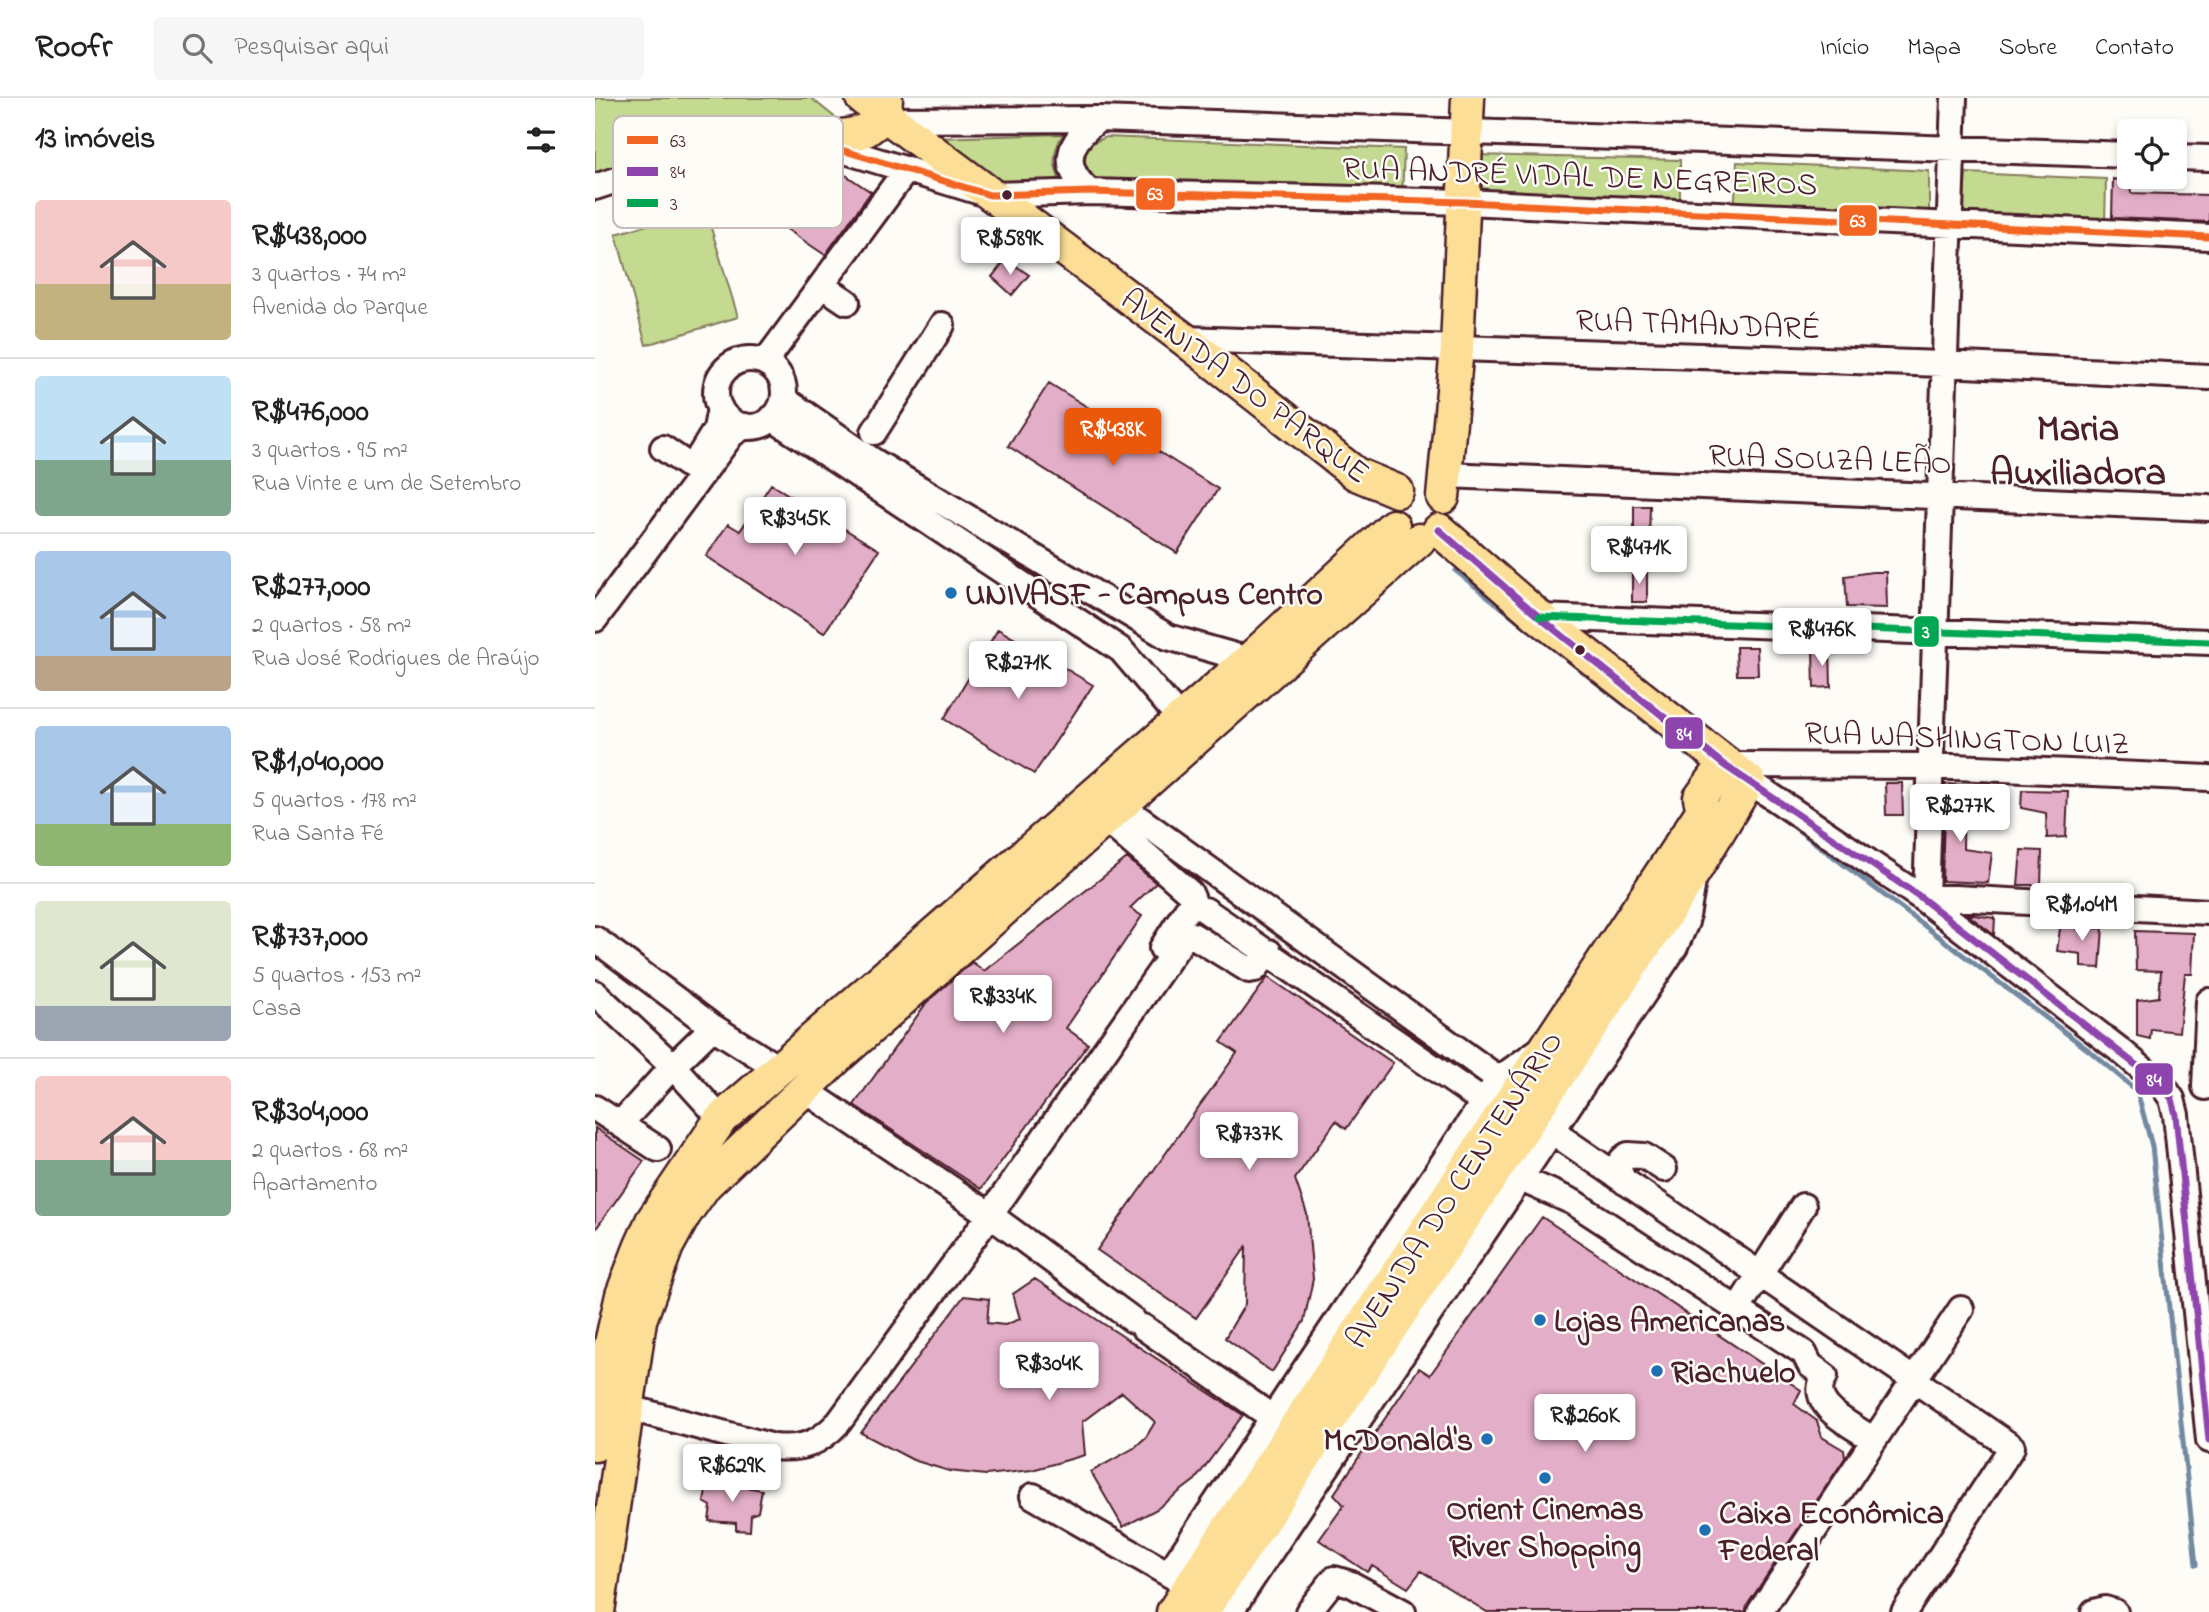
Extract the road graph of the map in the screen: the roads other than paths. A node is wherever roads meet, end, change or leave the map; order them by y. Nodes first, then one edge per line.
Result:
1 (1468, 98) edge
2 (1954, 98) edge
3 (881, 108) edge
4 (1099, 119) junction
5 (1467, 131) junction
6 (843, 136) edge
7 (1951, 148) junction
8 (843, 150) edge
9 (2117, 154) edge
10 (2187, 157) edge
11 (2209, 158) edge
12 (907, 169) junction
13 (613, 181) edge
14 (595, 187) edge
15 (1090, 192) junction
16 (990, 195) junction
17 (1465, 202) junction
18 (1949, 223) junction
19 (2209, 237) edge
20 (823, 286) junction
21 (847, 302) dead end
22 (942, 325) dead end
23 (1184, 338) junction
24 (1457, 348) junction
25 (765, 362) junction
26 (1944, 364) junction
27 (2209, 377) edge
28 (720, 408) junction
29 (778, 409) junction
30 (745, 426) junction
31 (874, 432) dead end
32 (663, 448) dead end
33 (697, 471) junction
34 (1445, 486) junction
35 (1397, 491) junction
36 (1938, 496) junction
37 (2209, 508) edge
38 (1417, 532) junction
39 (595, 603) edge
40 (1539, 617) junction
41 (595, 619) edge
42 (1935, 633) junction
43 (2209, 642) edge
44 (1249, 660) junction
45 (1181, 720) junction
46 (1691, 739) junction
47 (1930, 766) junction
48 (1737, 773) junction
49 (2209, 778) edge
50 (1710, 811) junction
51 (1112, 812) junction
52 (1694, 873) junction
53 (1922, 896) junction
54 (1205, 910) dead end
55 (2209, 912) edge
56 (595, 939) edge
57 (1269, 952) junction
58 (1147, 969) dead end
59 (595, 993) edge
60 (2209, 1001) edge
61 (713, 1027) junction
62 (1547, 1044) junction
63 (673, 1066) junction
64 (778, 1068) junction
65 (1499, 1080) junction
66 (2207, 1088) edge
67 (805, 1090) junction
68 (2170, 1095) junction
69 (1485, 1103) junction
70 (595, 1108) edge
71 (720, 1119) junction
72 (620, 1124) junction
73 (1556, 1126) junction
74 (749, 1145) junction
75 (658, 1149) dead end
76 (1664, 1169) dead end
77 (1521, 1180) junction
78 (1625, 1182) junction
79 (1803, 1206) dead end
80 (991, 1214) junction
81 (2197, 1223) edge
82 (1760, 1275) junction
83 (1961, 1308) dead end
84 (1737, 1310) junction
85 (1419, 1332) junction
86 (1388, 1336) junction
87 (2205, 1362) edge
88 (1914, 1380) junction
89 (626, 1407) junction
90 (1283, 1425) junction
91 (1874, 1440) junction
92 (2209, 1440) edge
93 (595, 1445) edge
94 (1033, 1496) dead end
95 (1195, 1600) edge
96 (598, 1612) edge
97 (1308, 1612) edge
98 (1403, 1612) edge
99 (1760, 1612) edge
100 (1904, 1612) edge
101 (2094, 1612) edge
102 (2115, 1612) edge

1 - 5 main road
2 - 7 street
3 - 4 street, RUA ANDRÉ VIDAL DE NEGREIROS
3 - 6 main road
3 - 16 main road, AVENIDA DO PARQUE
4 - 5 street, RUA ANDRÉ VIDAL DE NEGREIROS
4 - 15 street
5 - 7 street, RUA ANDRÉ VIDAL DE NEGREIROS
5 - 17 main road
7 - 9 street, RUA ANDRÉ VIDAL DE NEGREIROS
7 - 18 street
8 - 12 street, RUA ANDRÉ VIDAL DE NEGREIROS
10 - 11 street
12 - 16 street, RUA ANDRÉ VIDAL DE NEGREIROS
12 - 20 street
13 - 14 street, RUA ANDRÉ VIDAL DE NEGREIROS
15 - 16 street, RUA ANDRÉ VIDAL DE NEGREIROS
15 - 17 street, RUA ANDRÉ VIDAL DE NEGREIROS
16 - 23 main road, AVENIDA DO PARQUE
17 - 18 street, RUA ANDRÉ VIDAL DE NEGREIROS
17 - 24 main road
18 - 19 street, RUA ANDRÉ VIDAL DE NEGREIROS
18 - 26 street
20 - 21 street
20 - 25 street
22 - 31 street
23 - 24 street, RUA TAMANDARÉ
23 - 35 main road, AVENIDA DO PARQUE
24 - 26 street, RUA TAMANDARÉ
24 - 34 main road
25 - 28 street
25 - 29 street
26 - 27 street, RUA TAMANDARÉ
26 - 36 street
28 - 30 street
28 - 33 street
29 - 30 street
29 - 44 street
29 - 45 street
30 - 33 street
32 - 33 street
33 - 39 street
33 - 41 street
34 - 35 main road
34 - 36 street, RUA SOUZA LEÃO
34 - 38 main road
35 - 38 main road
36 - 37 street, RUA SOUZA LEÃO
36 - 42 street
38 - 40 main road
38 - 44 main road
38 - 51 main road
40 - 42 street
40 - 46 main road
42 - 43 street
42 - 47 street
44 - 45 main road
45 - 64 main road
46 - 48 main road
46 - 50 main road
47 - 48 street, RUA WASHINGTON LUIZ
47 - 49 street, RUA WASHINGTON LUIZ
47 - 53 street
48 - 50 main road
48 - 53 street
50 - 52 main road
50 - 62 main road, AVENIDA DO CENTENÁRIO
51 - 58 street
51 - 65 street
51 - 67 main road
52 - 73 street
52 - 86 main road
53 - 55 street
53 - 68 street
54 - 57 street
56 - 61 street
57 - 69 street
57 - 80 street
59 - 63 street
60 - 66 street
61 - 63 street
61 - 64 street
62 - 65 street
62 - 90 main road, AVENIDA DO CENTENÁRIO
63 - 71 street
63 - 72 street
64 - 67 main road
64 - 71 main road
65 - 69 street
66 - 68 street
67 - 74 main road
67 - 80 street
68 - 81 street
69 - 90 street
70 - 72 street
71 - 74 main road
71 - 93 main road
72 - 75 street
73 - 77 street
73 - 78 street
74 - 89 main road
76 - 78 street
77 - 84 street
77 - 85 street
78 - 82 street
79 - 82 street
80 - 89 street
80 - 90 street
81 - 87 street
82 - 84 street
82 - 88 street
83 - 88 street
84 - 91 street
85 - 86 main road
85 - 95 street
86 - 95 main road
87 - 92 street
88 - 91 street
88 - 100 street
89 - 96 main road
90 - 95 main road, AVENIDA DO CENTENÁRIO
91 - 99 street
94 - 95 street
97 - 98 street
101 - 102 street

